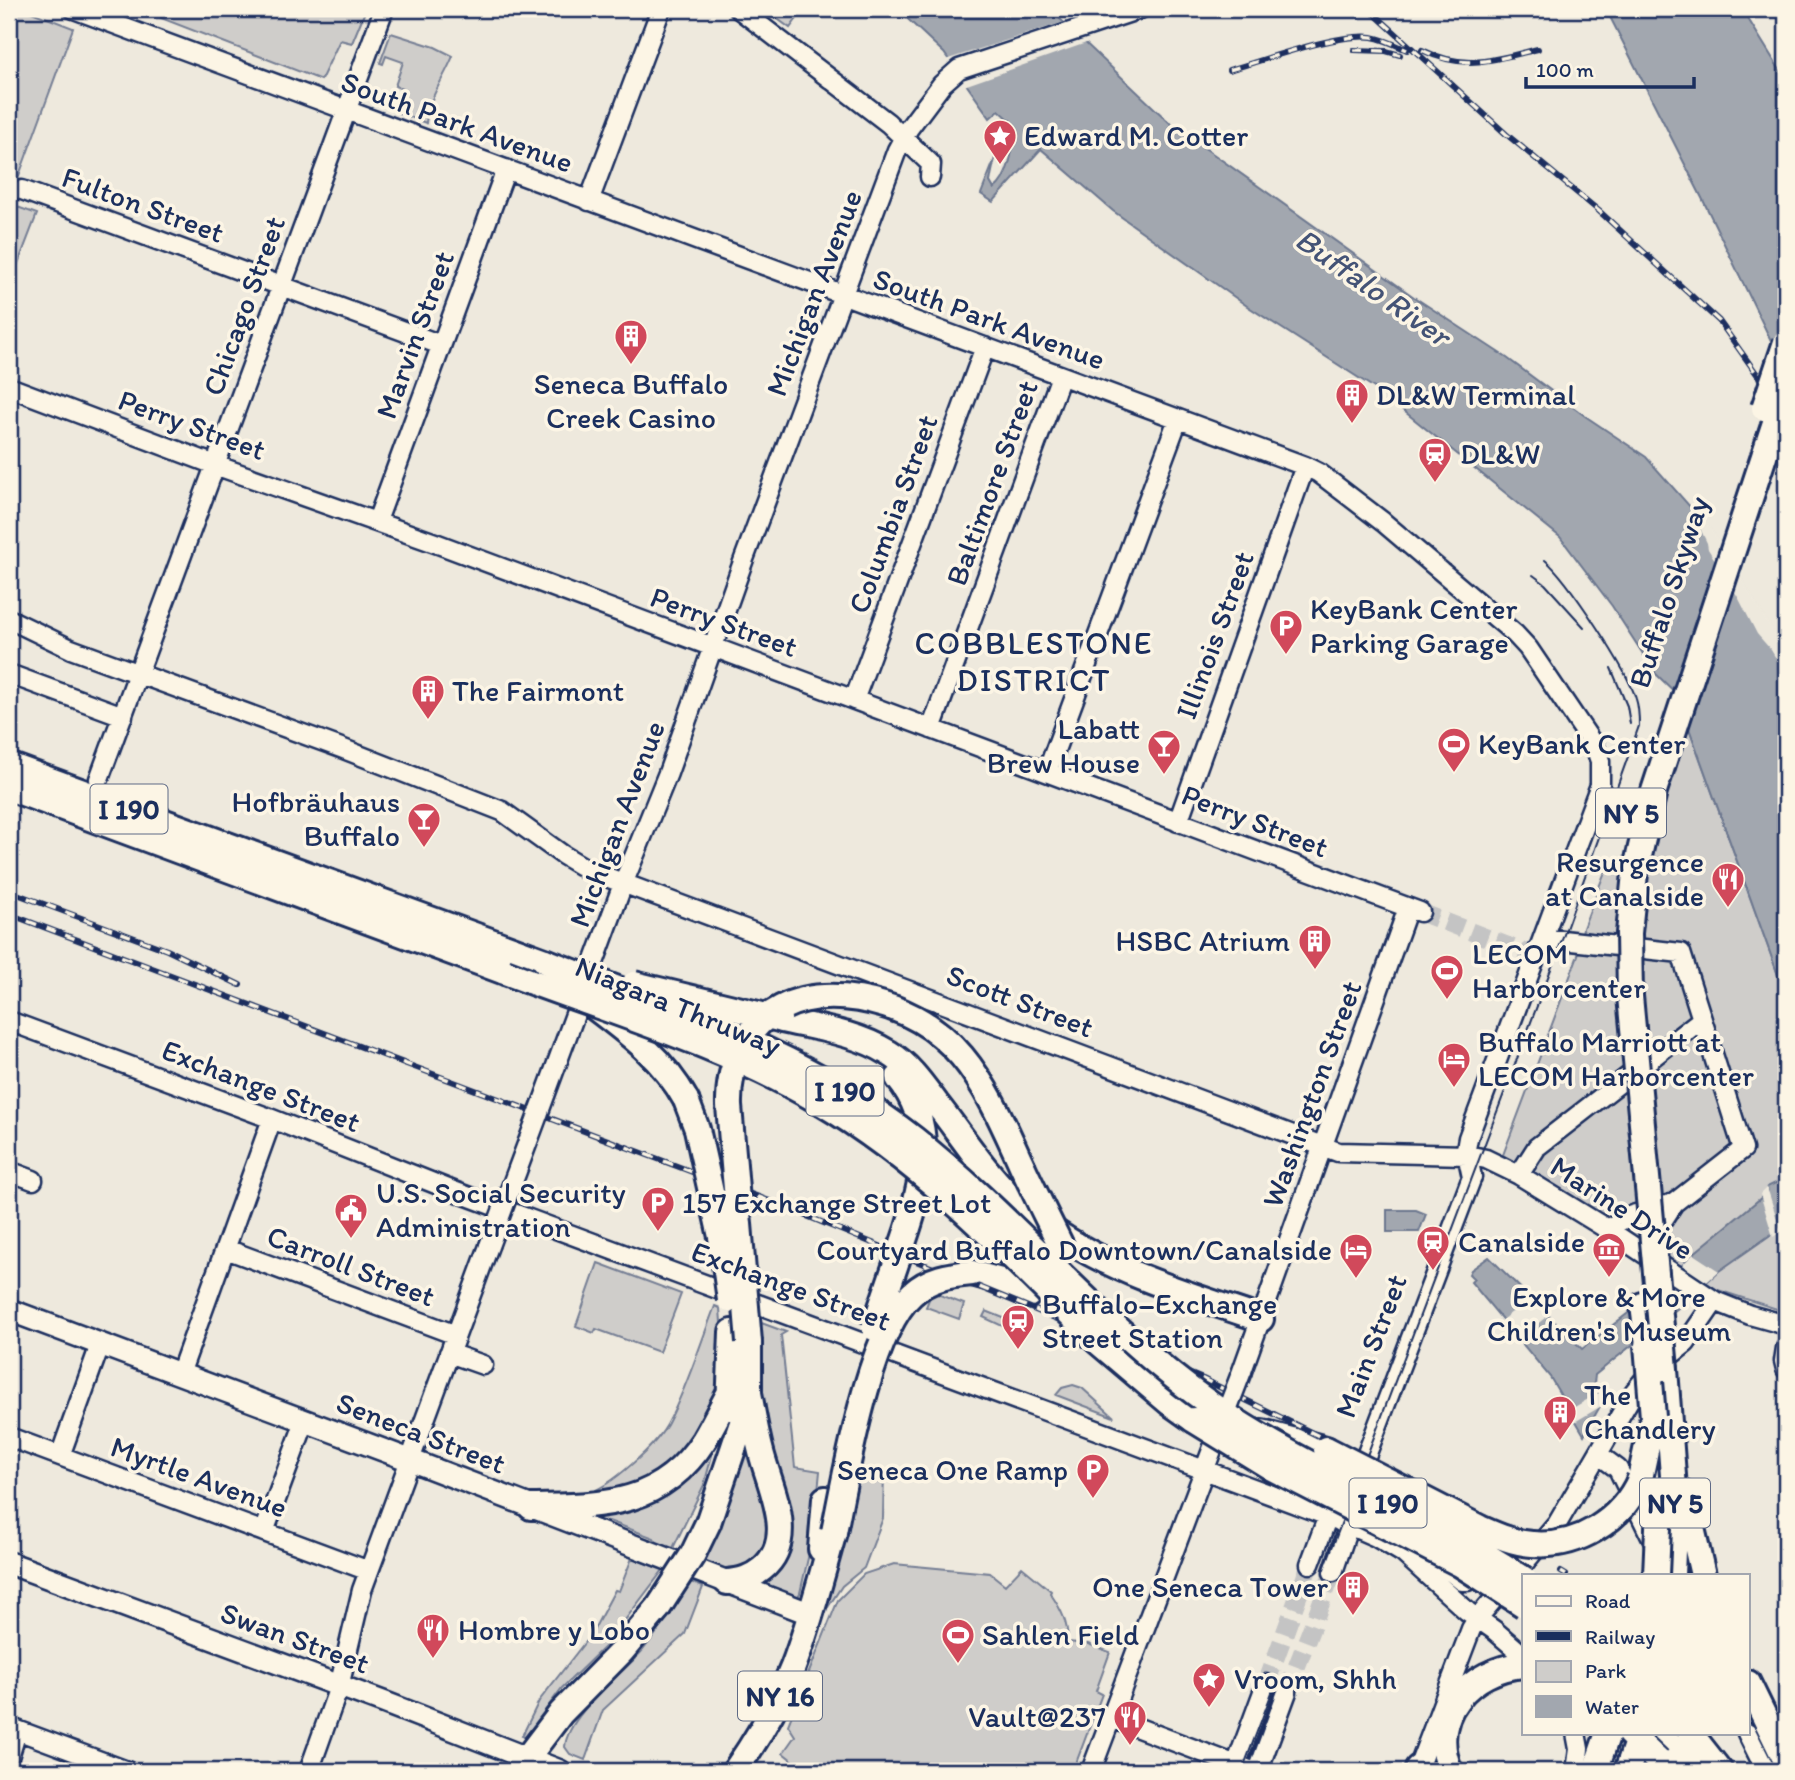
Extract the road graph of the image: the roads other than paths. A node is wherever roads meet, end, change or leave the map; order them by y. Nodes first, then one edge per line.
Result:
1 (74, 9) edge
2 (384, 9) edge
3 (661, 9) edge
4 (739, 9) edge
5 (1140, 9) edge
6 (347, 110) junction
7 (904, 138) junction
8 (506, 169) junction
9 (930, 177) dead end
10 (22, 190) dead end
11 (589, 201) junction
12 (281, 286) junction
13 (844, 295) junction
14 (1786, 342) edge
15 (440, 345) junction
16 (985, 348) junction
17 (1062, 376) junction
18 (9, 387) edge
19 (1786, 389) edge
20 (1178, 419) junction
21 (215, 465) junction
22 (1305, 466) junction
23 (377, 521) junction
24 (9, 619) edge
25 (712, 648) junction
26 (9, 674) edge
27 (138, 675) junction
28 (855, 700) junction
29 (123, 716) junction
30 (931, 729) junction
31 (1595, 747) joint
32 (9, 765) edge
33 (1047, 772) junction
34 (99, 779) dead end
35 (9, 789) edge
36 (1178, 822) junction
37 (623, 884) junction
38 (1414, 910) joint
39 (1544, 938) junction
40 (545, 961) junction
41 (589, 1004) junction
42 (1702, 1019) junction
43 (782, 1020) junction
44 (9, 1021) edge
45 (272, 1119) junction
46 (1324, 1146) junction
47 (1468, 1158) junction
48 (9, 1171) edge
49 (1519, 1175) junction
50 (33, 1180) dead end
51 (1674, 1203) junction
52 (1607, 1229) junction
53 (226, 1249) junction
54 (1655, 1263) junction
55 (1715, 1301) junction
56 (1091, 1304) junction
57 (9, 1310) edge
58 (1261, 1319) junction
59 (1786, 1325) edge
60 (456, 1335) junction
61 (741, 1337) junction
62 (1097, 1341) junction
63 (100, 1345) junction
64 (1786, 1348) edge
65 (449, 1353) junction
66 (483, 1365) dead end
67 (1786, 1369) edge
68 (180, 1374) junction
69 (739, 1393) junction
70 (305, 1421) junction
71 (1662, 1424) junction
72 (1251, 1429) junction
73 (9, 1437) edge
74 (1599, 1455) junction
75 (60, 1456) junction
76 (409, 1460) junction
77 (1205, 1469) junction
78 (531, 1507) junction
79 (1338, 1521) junction
80 (264, 1532) junction
81 (1480, 1558) junction
82 (9, 1563) edge
83 (1310, 1564) tunnel mouth
84 (369, 1571) junction
85 (1332, 1572) tunnel mouth
86 (1524, 1574) edge
87 (1656, 1574) edge
88 (1670, 1574) edge
89 (1671, 1574) edge
90 (1703, 1574) edge
91 (1520, 1580) edge
92 (727, 1582) junction
93 (817, 1588) junction
94 (1522, 1604) edge
95 (811, 1614) junction
96 (1477, 1619) junction
97 (1522, 1654) edge
98 (1522, 1665) edge
99 (1266, 1684) tunnel mouth
100 (339, 1687) junction
101 (1750, 1688) edge
102 (1287, 1692) tunnel mouth
103 (1112, 1718) junction
104 (13, 1729) edge
105 (1576, 1734) edge
106 (1608, 1734) edge
107 (1623, 1734) edge
108 (1630, 1734) edge
109 (1640, 1734) edge
110 (1648, 1734) edge
111 (1662, 1734) edge
112 (1691, 1734) edge
113 (1748, 1734) edge
114 (9, 1757) edge
115 (1786, 1761) edge
116 (521, 1765) edge
117 (1599, 1768) edge
118 (1247, 1769) edge
119 (1418, 1770) edge
120 (127, 1771) edge
121 (309, 1771) edge
122 (560, 1771) edge
123 (735, 1771) edge
124 (1091, 1771) edge
125 (1450, 1771) edge
126 (1576, 1771) edge
127 (1627, 1771) edge
128 (1648, 1771) edge
129 (1670, 1771) edge
130 (1691, 1771) edge
131 (1720, 1771) edge
132 (1766, 1771) edge

1 - 6 street, South Park Avenue
2 - 6 street, Chicago Street
3 - 11 street
4 - 7 street
5 - 7 street, Michigan Avenue
6 - 8 street, South Park Avenue
6 - 12 street, Chicago Street
7 - 9 street
7 - 13 street, Michigan Avenue
8 - 11 street, South Park Avenue
8 - 15 street, Marvin Street
10 - 12 street, Fulton Street
11 - 13 street, South Park Avenue
12 - 15 street, Fulton Street
12 - 21 street, Chicago Street
13 - 16 street, South Park Avenue
13 - 25 street, Michigan Avenue
14 - 71 highway, Buffalo Skyway / NY 5, bridge
15 - 23 street, Marvin Street
16 - 17 street, South Park Avenue
16 - 28 street, Columbia Street
17 - 20 street, South Park Avenue
17 - 30 street, Baltimore Street
18 - 21 street, Perry Street
19 - 71 highway, Buffalo Skyway / NY 5, bridge
20 - 22 street, South Park Avenue
20 - 33 street
21 - 23 street, Perry Street
21 - 27 street, Chicago Street
22 - 31 street, South Park Avenue
22 - 36 street, Illinois Street
23 - 25 street, Perry Street
24 - 27 street
25 - 28 street, Perry Street
25 - 37 street, Michigan Avenue
26 - 29 street
27 - 29 street, Chicago Street
27 - 37 street, Scott Street
28 - 30 street, Perry Street
29 - 34 street, Chicago Street
30 - 33 street, Perry Street
31 - 39 street, Main Street
32 - 40 highway, Niagara Thruway / I 190
33 - 36 street, Perry Street
35 - 41 highway, Niagara Thruway / I 190, bridge
36 - 38 street, Perry Street
37 - 46 street, Scott Street
37 - 60 street, Michigan Avenue, bridge
38 - 46 street, Washington Street
39 - 42 street
39 - 47 street, Main Street
40 - 43 highway, bridge
40 - 56 highway, Niagara Thruway / I 190, bridge
41 - 61 highway, bridge
41 - 62 highway, Niagara Thruway / I 190, bridge
42 - 49 street
42 - 51 street
43 - 58 highway, bridge
43 - 93 highway, bridge
44 - 45 street, Exchange Street
45 - 53 street
45 - 77 street, Exchange Street
46 - 47 street, Scott Street
46 - 58 street, Washington Street
47 - 49 street, Marine Drive
47 - 79 street, Main Street
48 - 50 street
49 - 52 street, Marine Drive
51 - 52 street
51 - 54 street
52 - 54 street, Marine Drive
53 - 60 street, Carroll Street
53 - 68 street
54 - 55 street, Marine Drive
55 - 59 street, Marine Drive
55 - 74 street
56 - 61 highway, bridge
56 - 72 highway, Niagara Thruway / I 190, bridge
57 - 63 main road, Seneca Street
58 - 77 street, Washington Street, bridge
60 - 65 street, Michigan Avenue
61 - 69 highway
62 - 93 highway, bridge
62 - 94 highway, Niagara Thruway / I 190, bridge
63 - 68 main road, Seneca Street
63 - 75 street
64 - 67 street
65 - 66 street
65 - 76 street, Michigan Avenue
68 - 70 main road, Seneca Street
69 - 78 highway
69 - 92 highway
69 - 116 highway, bridge
70 - 76 main road, Seneca Street
70 - 80 street
71 - 72 highway, bridge
71 - 87 highway, Buffalo Skyway / NY 5, bridge
71 - 89 highway, Buffalo Skyway / NY 5
71 - 90 highway
72 - 91 highway, Niagara Thruway / I 190, bridge
73 - 75 street, Myrtle Avenue
74 - 86 street
74 - 88 street
75 - 80 street, Myrtle Avenue
76 - 78 main road, Seneca Street
76 - 84 street, Michigan Avenue
77 - 79 street, Exchange Street
77 - 103 street, Washington Street
78 - 92 main road, Seneca Street
79 - 83 street, Main Street
79 - 85 street, Main Street
79 - 96 street, Exchange Street
80 - 84 street, Myrtle Avenue
81 - 81 street
81 - 91 street
82 - 100 main road, Swan Street
84 - 100 street, Michigan Avenue
91 - 96 street
92 - 95 main road, Seneca Street
93 - 95 highway
95 - 123 highway, NY 16
96 - 97 street, Exchange Street
96 - 119 street
98 - 125 highway
99 - 118 street
100 - 116 main road, Swan Street
100 - 121 street, Michigan Avenue
101 - 115 highway
102 - 118 street
103 - 118 street
103 - 124 street, Washington Street
104 - 114 street
104 - 120 street
105 - 126 street
106 - 117 highway
107 - 117 highway
108 - 129 highway, bridge
109 - 127 highway, bridge
110 - 128 street
111 - 130 highway
112 - 131 highway
113 - 132 street
116 - 122 main road, Swan Street

